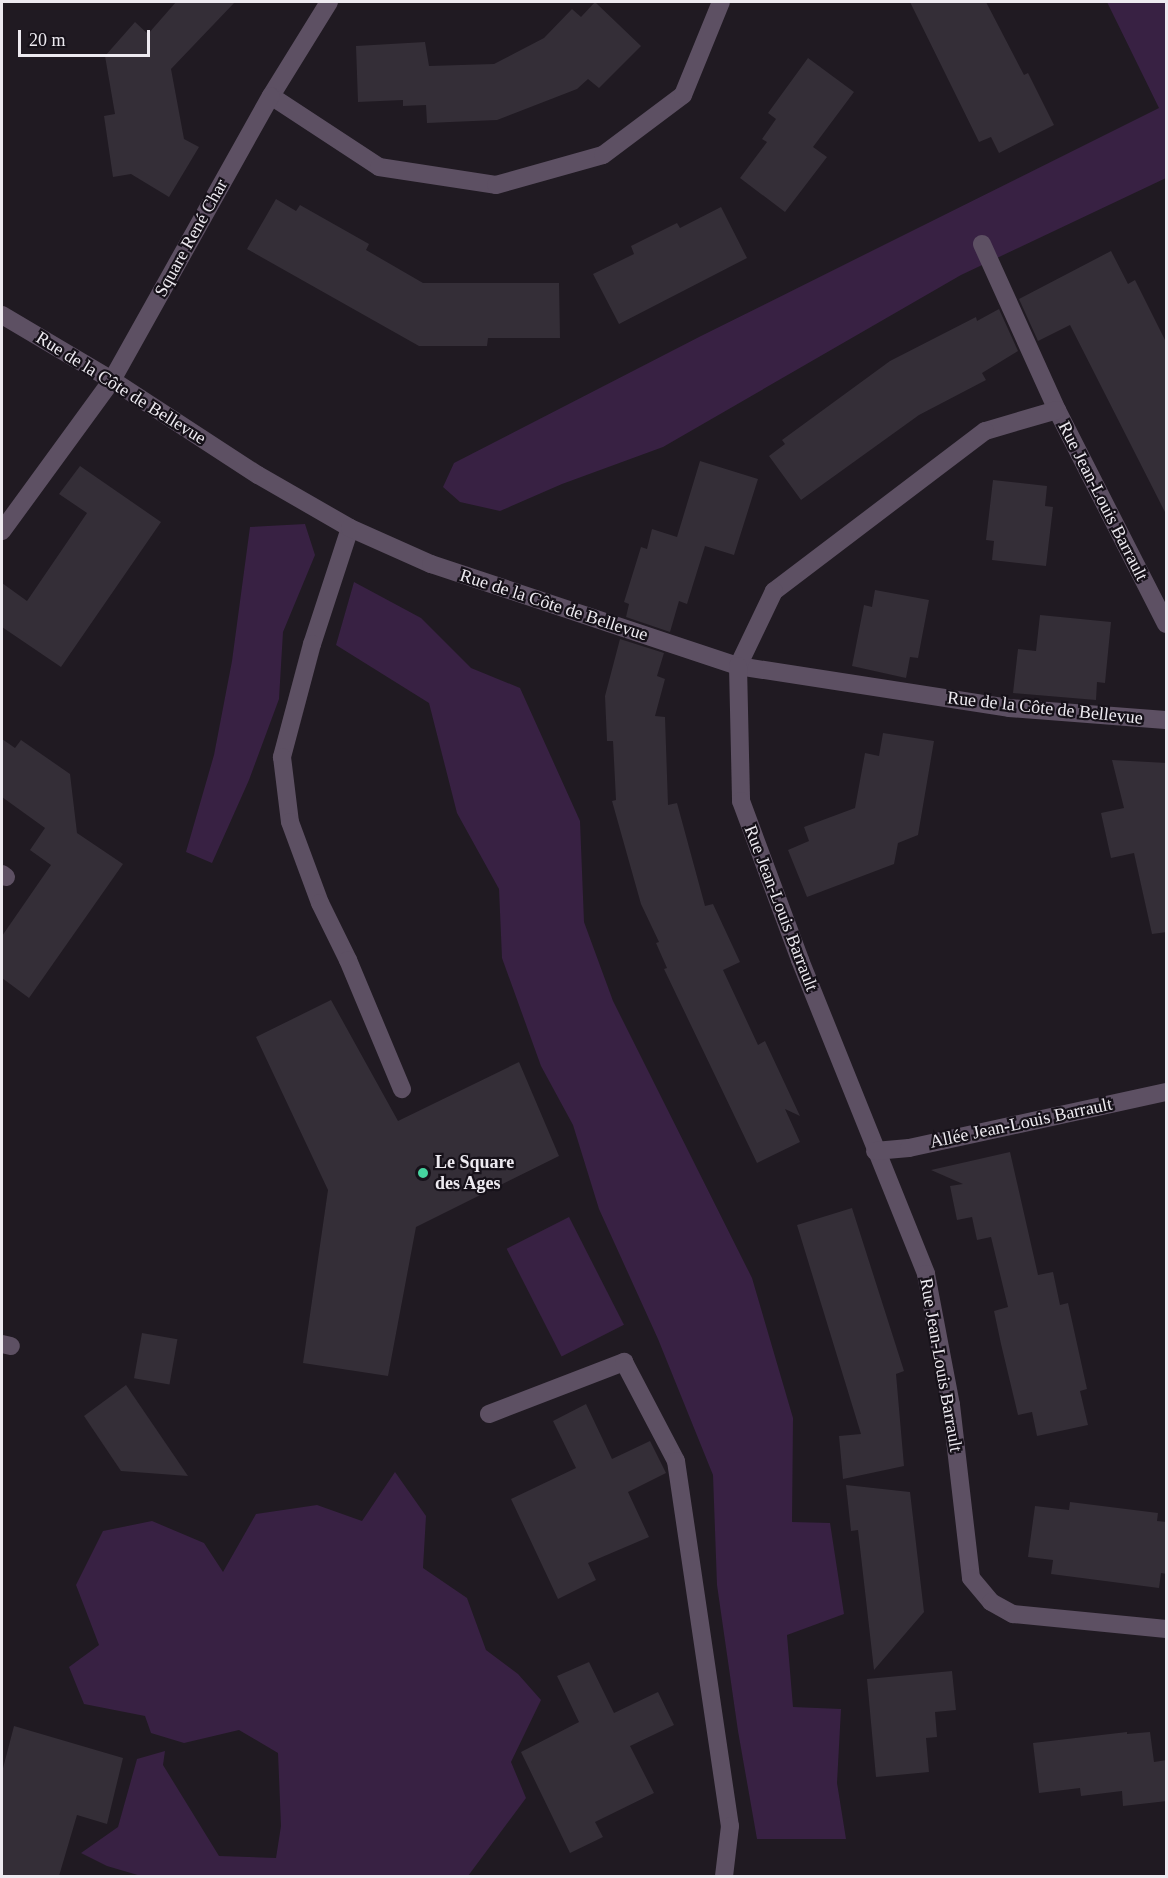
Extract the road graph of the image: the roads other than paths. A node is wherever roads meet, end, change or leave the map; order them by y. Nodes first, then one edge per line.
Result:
1 (329, 2) edge
2 (721, 2) edge
3 (271, 96) junction
4 (982, 244) dead end
5 (2, 315) edge
6 (112, 380) junction
7 (1057, 410) junction
8 (350, 528) junction
9 (2, 531) edge
10 (1167, 624) edge
11 (738, 666) junction
12 (1167, 720) edge
13 (402, 1089) dead end
14 (1167, 1092) edge
15 (875, 1151) junction
16 (489, 1414) dead end
17 (1167, 1629) edge
18 (724, 1876) edge

1 - 3 street, Square René Char
2 - 3 street
3 - 6 street, Square René Char
4 - 7 street
5 - 6 street, Rue de la Côte de Bellevue
6 - 8 street, Rue de la Côte de Bellevue
6 - 9 street, Square René Char
7 - 10 street, Rue Jean-Louis Barrault
7 - 11 street, Rue Jean-Louis Barrault
8 - 11 street, Rue de la Côte de Bellevue
8 - 13 street
11 - 12 street, Rue de la Côte de Bellevue
11 - 15 street, Rue Jean-Louis Barrault
14 - 15 street, Allée Jean-Louis Barrault
15 - 17 street, Rue Jean-Louis Barrault
16 - 18 street

